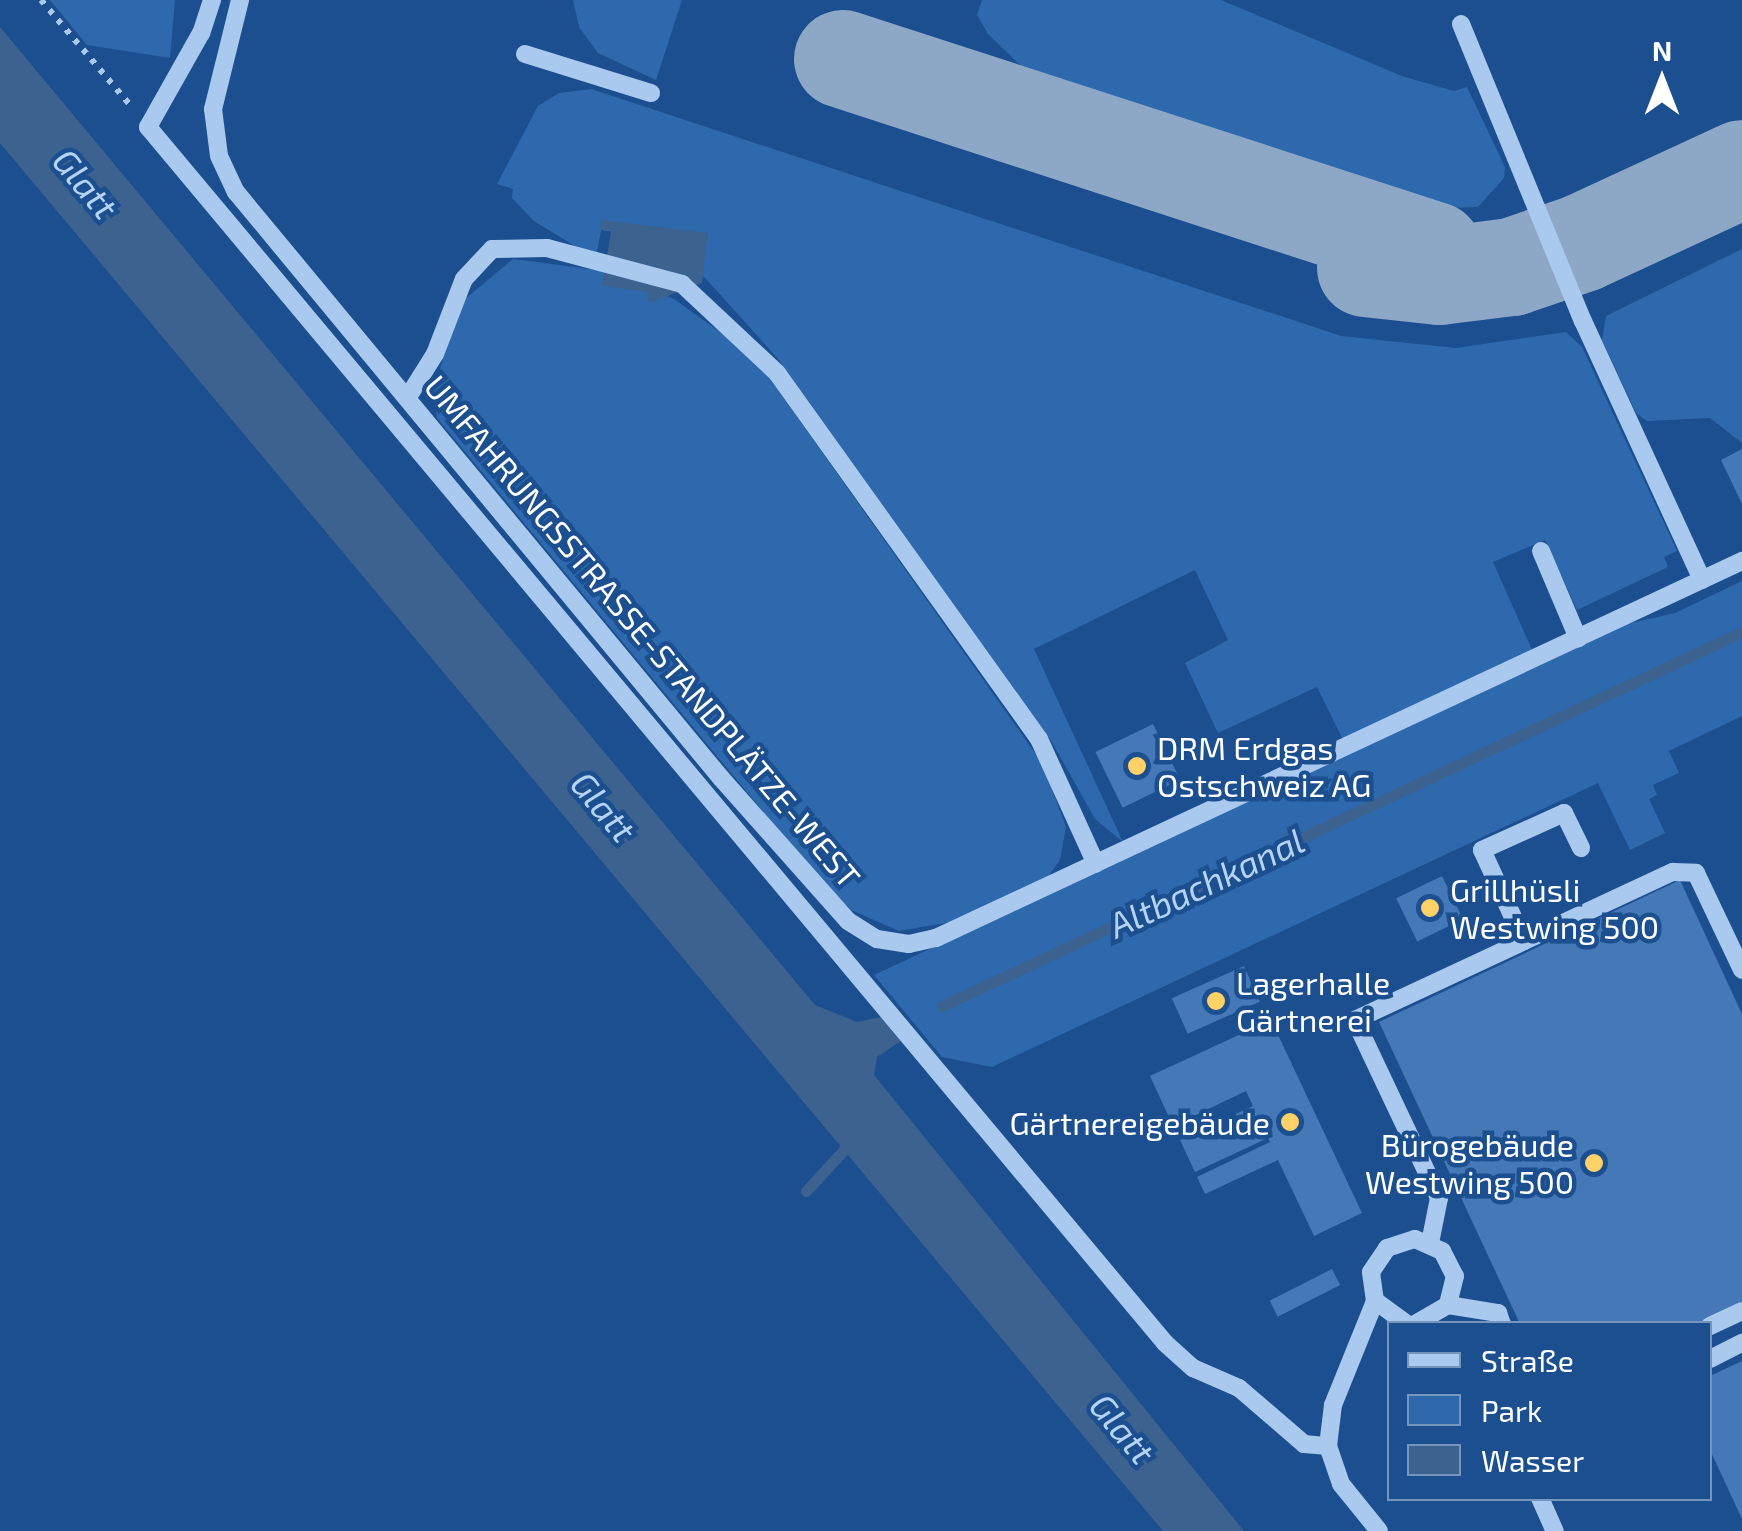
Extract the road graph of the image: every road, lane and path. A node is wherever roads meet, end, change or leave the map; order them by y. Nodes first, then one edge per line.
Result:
1 (41, 0) edge
2 (212, 0) edge
3 (240, 0) edge
4 (1461, 24) dead end
5 (525, 54) dead end
6 (651, 93) dead end
7 (148, 127) junction
8 (408, 397) junction
9 (1541, 551) dead end
10 (1742, 561) edge
11 (1702, 580) junction
12 (1578, 638) junction
13 (1581, 848) dead end
14 (1096, 864) junction
15 (1524, 941) junction
16 (1742, 970) edge
17 (1430, 1242) junction
18 (1374, 1301) junction
19 (1448, 1305) junction
20 (1742, 1311) edge
21 (1403, 1321) edge
22 (1420, 1321) edge
23 (1501, 1321) edge
24 (1712, 1325) edge
25 (1742, 1344) edge
26 (1712, 1358) edge
27 (1328, 1446) junction
28 (1541, 1501) edge
29 (1379, 1531) edge
30 (1556, 1531) edge

1 - 7 path
2 - 7 street
3 - 8 street, UMFAHRUNGSSTRASSE-STANDPLÄTZE-WEST
4 - 11 street
5 - 6 street
7 - 27 street
8 - 14 street, UMFAHRUNGSSTRASSE-STANDPLÄTZE-WEST
8 - 14 street
9 - 12 street
10 - 11 street, UMFAHRUNGSSTRASSE-STANDPLÄTZE-WEST
11 - 12 street, UMFAHRUNGSSTRASSE-STANDPLÄTZE-WEST
12 - 14 street, UMFAHRUNGSSTRASSE-STANDPLÄTZE-WEST
13 - 15 street
15 - 16 street
15 - 17 street
17 - 18 street
17 - 19 street
18 - 21 street
18 - 27 street
19 - 22 street
19 - 23 street
20 - 24 street
25 - 26 street
27 - 29 street
28 - 30 street

